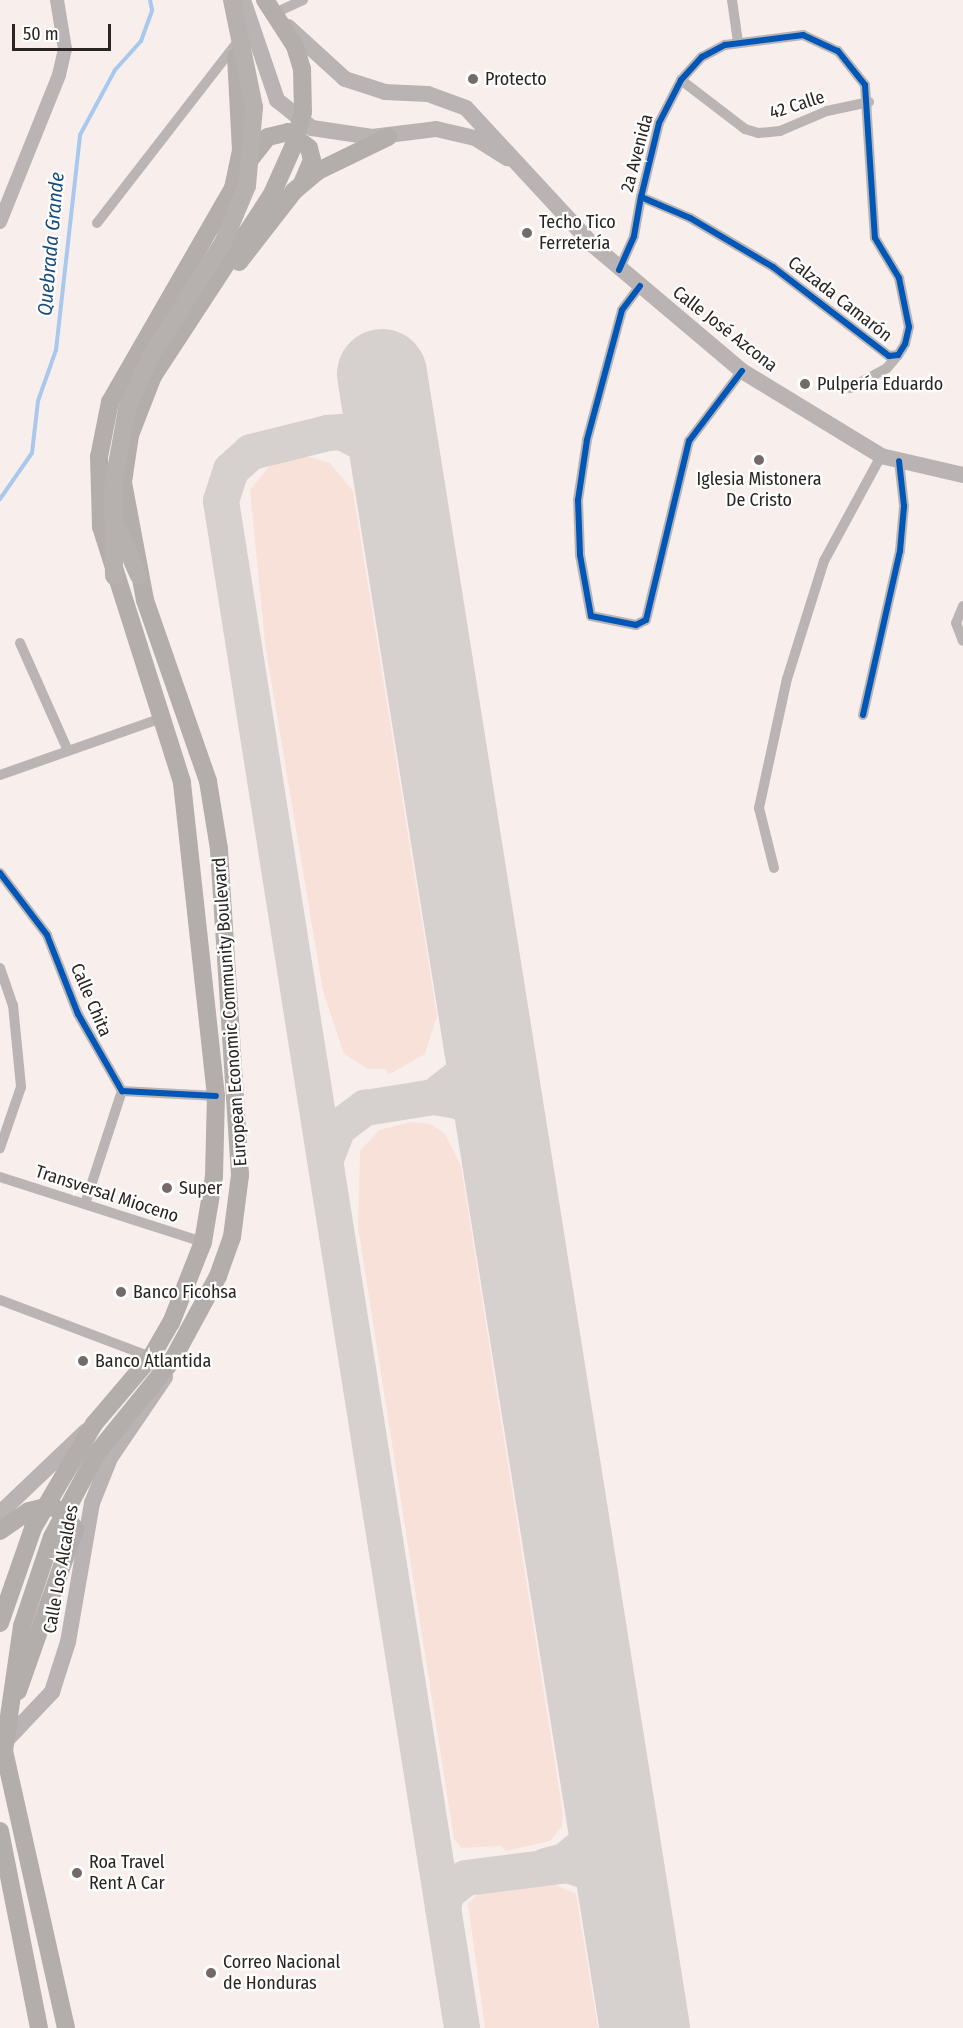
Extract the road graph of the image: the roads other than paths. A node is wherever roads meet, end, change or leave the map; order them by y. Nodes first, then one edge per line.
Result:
1 (57, 0) edge
2 (224, 0) edge
3 (232, 0) edge
4 (243, 0) edge
5 (303, 0) edge
6 (732, 0) edge
7 (273, 11) edge
8 (738, 42) junction
9 (235, 45) junction
10 (681, 80) junction
11 (868, 102) junction
12 (388, 137) junction
13 (528, 176) junction
14 (235, 180) junction
15 (300, 187) junction
16 (641, 197) junction
17 (0, 222) edge
18 (97, 223) dead end
19 (619, 270) junction
20 (640, 286) junction
21 (183, 327) junction
22 (898, 355) junction
23 (742, 371) junction
24 (850, 388) dead end
25 (881, 456) junction
26 (899, 461) junction
27 (961, 471) edge
28 (114, 516) junction
29 (114, 576) junction
30 (139, 576) junction
31 (963, 606) edge
32 (963, 641) edge
33 (20, 643) dead end
34 (863, 715) dead end
35 (162, 718) junction
36 (68, 751) junction
37 (0, 775) edge
38 (774, 868) dead end
39 (0, 873) edge
40 (0, 968) edge
41 (122, 1091) junction
42 (216, 1096) junction
43 (0, 1148) edge
44 (0, 1177) edge
45 (85, 1204) junction
46 (203, 1242) junction
47 (0, 1300) edge
48 (151, 1357) junction
49 (172, 1359) junction
50 (94, 1425) junction
51 (4, 1521) edge
52 (0, 1623) edge
53 (2, 1739) edge
54 (0, 1831) edge
55 (0, 1865) edge
56 (14, 1885) junction
57 (39, 2028) edge
58 (66, 2028) edge

1 - 17 street
2 - 9 main road, European Economic Community Boulevard
3 - 28 highway
4 - 12 main road, Calle José Azcona
5 - 7 street
6 - 8 street
7 - 13 main road, Calle José Azcona
7 - 21 main road, European Economic Community Boulevard
8 - 10 street, 2a Avenida
8 - 11 street, Calzada Camarón
9 - 14 main road, European Economic Community Boulevard
9 - 18 street
10 - 11 street, 42 Calle
10 - 16 street, 2a Avenida
11 - 22 street, Calzada Camarón
12 - 13 main road, Calle José Azcona
12 - 15 main road
13 - 19 main road, Calle José Azcona
14 - 15 main road
14 - 29 main road, European Economic Community Boulevard
15 - 21 main road
16 - 19 street, 2a Avenida
16 - 22 street, Calzada Camarón
19 - 20 main road, Calle José Azcona
20 - 23 main road, Calle José Azcona
20 - 23 street
21 - 30 main road, European Economic Community Boulevard
22 - 24 street
23 - 25 main road, Calle José Azcona
25 - 26 main road, Calle José Azcona
25 - 38 street
26 - 27 main road, Calle José Azcona
26 - 34 street
28 - 29 highway
28 - 30 highway
29 - 35 main road, European Economic Community Boulevard
30 - 49 main road, European Economic Community Boulevard
31 - 32 street
33 - 36 street
35 - 36 street
35 - 42 main road, European Economic Community Boulevard
36 - 37 street
39 - 41 street, Calle Chita
40 - 43 street
41 - 42 street
41 - 45 street
42 - 46 main road, European Economic Community Boulevard
44 - 45 street, Transversal Mioceno
45 - 46 street, Transversal Mioceno
46 - 48 main road, European Economic Community Boulevard
47 - 48 street
48 - 50 main road, European Economic Community Boulevard
49 - 53 main road, European Economic Community Boulevard
49 - 53 main road, Calle Los Alcaldes
50 - 51 main road
50 - 52 main road, European Economic Community Boulevard
51 - 53 main road
53 - 58 main road, European Economic Community Boulevard
54 - 56 main road
55 - 56 main road
56 - 57 main road

